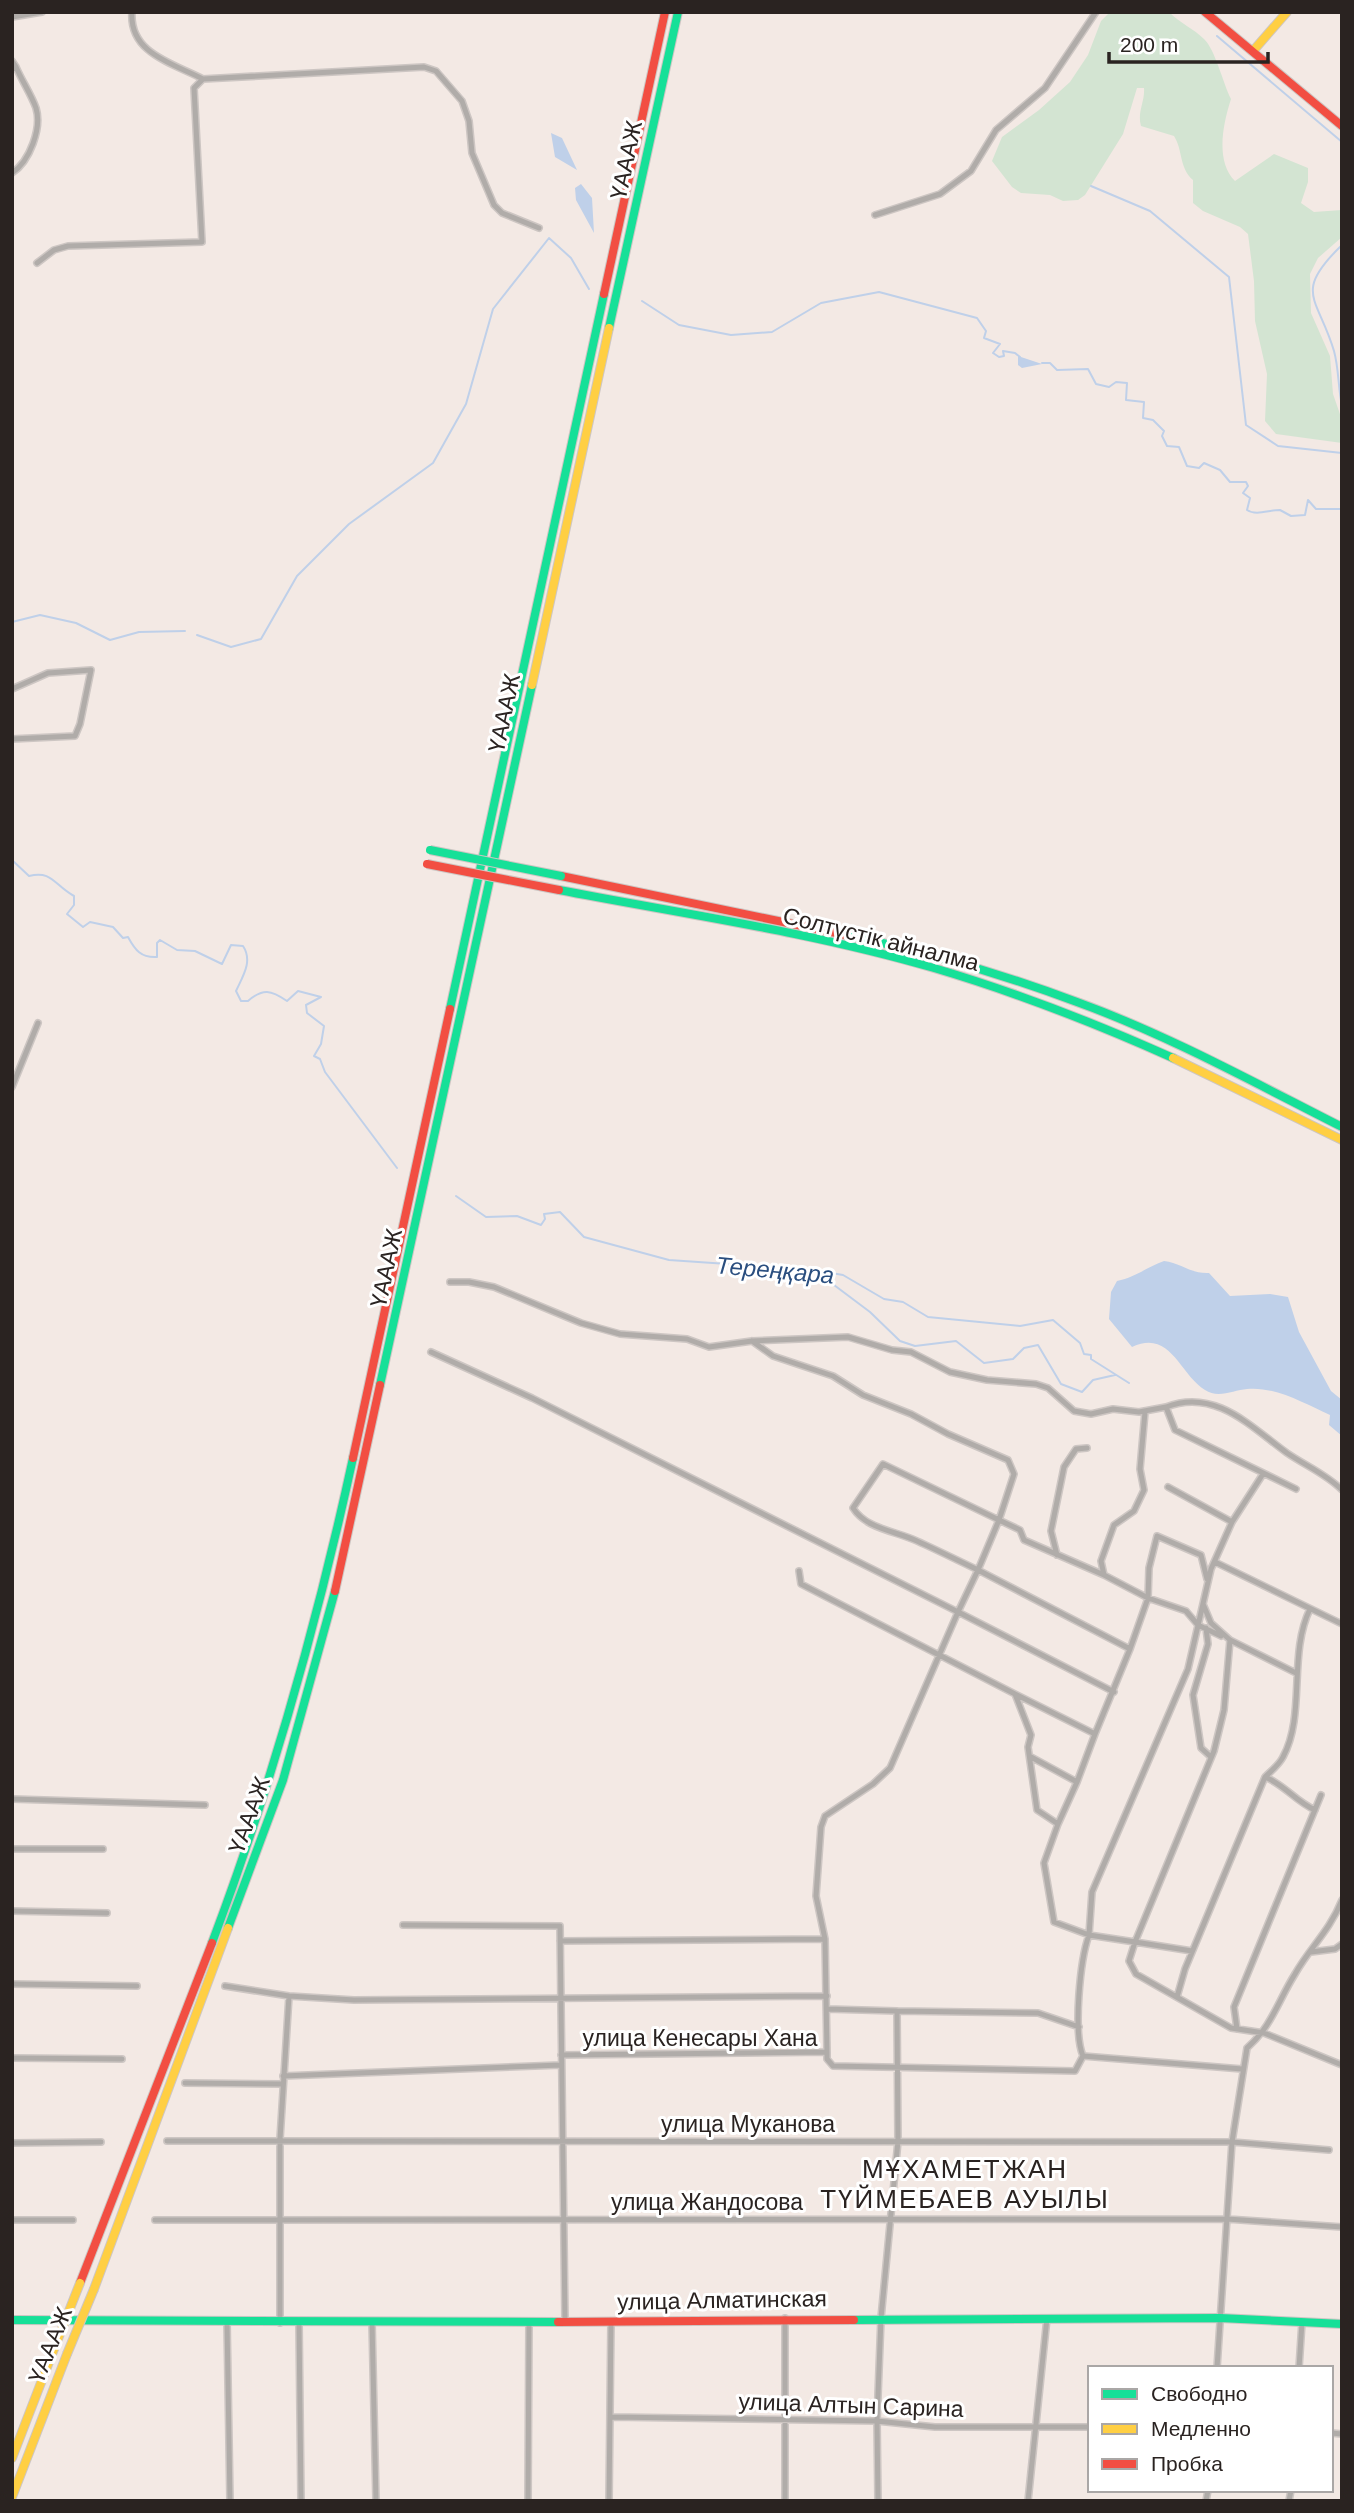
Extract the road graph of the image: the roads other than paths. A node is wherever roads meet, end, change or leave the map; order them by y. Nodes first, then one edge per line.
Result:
1 (42, 12) edge
2 (132, 12) edge
3 (665, 12) edge
4 (678, 12) edge
5 (1096, 12) edge
6 (1205, 12) edge
7 (1287, 12) edge
8 (12, 17) edge
9 (1253, 51) junction
10 (14, 66) edge
11 (203, 79) junction
12 (1342, 126) edge
13 (12, 173) edge
14 (875, 215) dead end
15 (538, 228) dead end
16 (37, 263) dead end
17 (12, 689) edge
18 (12, 739) edge
19 (430, 850) dead end
20 (427, 864) dead end
21 (576, 879) junction
22 (574, 893) junction
23 (38, 1023) dead end
24 (12, 1087) edge
25 (1342, 1127) edge
26 (1342, 1140) edge
27 (450, 1282) dead end
28 (752, 1341) junction
29 (430, 1352) dead end
30 (1166, 1406) junction
31 (1146, 1412) junction
32 (1087, 1448) dead end
33 (1263, 1474) junction
34 (1168, 1487) dead end
35 (1296, 1489) dead end
36 (1342, 1490) edge
37 (999, 1520) junction
38 (1232, 1522) junction
39 (1057, 1555) junction
40 (1215, 1562) junction
41 (978, 1570) junction
42 (799, 1571) dead end
43 (1104, 1575) junction
44 (1207, 1586) junction
45 (1148, 1598) junction
46 (1203, 1604) junction
47 (1310, 1609) junction
48 (958, 1612) junction
49 (1342, 1624) edge
50 (1198, 1625) junction
51 (1206, 1628) junction
52 (1230, 1640) junction
53 (1130, 1649) junction
54 (939, 1655) junction
55 (1296, 1673) junction
56 (1114, 1692) junction
57 (1015, 1694) junction
58 (1095, 1734) junction
59 (1031, 1757) junction
60 (1211, 1757) junction
61 (1265, 1777) junction
62 (1077, 1782) junction
63 (1321, 1795) dead end
64 (12, 1798) edge
65 (205, 1805) dead end
66 (1315, 1810) junction
67 (1058, 1824) junction
68 (12, 1849) edge
69 (103, 1849) dead end
70 (1342, 1900) edge
71 (12, 1911) edge
72 (107, 1913) dead end
73 (403, 1925) dead end
74 (1089, 1935) junction
75 (825, 1939) junction
76 (559, 1941) junction
77 (1135, 1942) junction
78 (1342, 1944) edge
79 (1192, 1951) junction
80 (1311, 1952) junction
81 (12, 1984) edge
82 (136, 1986) dead end
83 (225, 1986) dead end
84 (289, 1996) junction
85 (827, 1996) junction
86 (559, 1997) junction
87 (1177, 1997) junction
88 (827, 2009) junction
89 (897, 2011) junction
90 (1079, 2027) junction
91 (1237, 2029) junction
92 (1264, 2033) junction
93 (827, 2052) junction
94 (561, 2055) junction
95 (1083, 2056) junction
96 (12, 2058) edge
97 (122, 2059) dead end
98 (1342, 2064) edge
99 (561, 2065) junction
100 (897, 2067) junction
101 (1242, 2069) junction
102 (283, 2076) junction
103 (185, 2083) dead end
104 (282, 2084) junction
105 (280, 2139) junction
106 (167, 2141) dead end
107 (564, 2141) junction
108 (898, 2141) junction
109 (101, 2142) dead end
110 (1232, 2142) junction
111 (12, 2143) edge
112 (1329, 2150) dead end
113 (1227, 2219) junction
114 (12, 2220) edge
115 (73, 2220) dead end
116 (156, 2220) dead end
117 (563, 2220) junction
118 (892, 2220) junction
119 (279, 2221) junction
120 (1342, 2227) edge
121 (785, 2318) junction
122 (881, 2318) junction
123 (1048, 2318) junction
124 (1220, 2318) junction
125 (12, 2320) edge
126 (565, 2321) junction
127 (611, 2321) junction
128 (228, 2322) junction
129 (372, 2322) junction
130 (529, 2322) junction
131 (1301, 2322) junction
132 (280, 2323) junction
133 (299, 2323) junction
134 (1342, 2324) edge
135 (1217, 2366) edge
136 (1299, 2366) edge
137 (612, 2417) junction
138 (784, 2419) junction
139 (877, 2421) junction
140 (1036, 2427) junction
141 (1088, 2427) edge
142 (12, 2458) edge
143 (12, 2497) edge
144 (230, 2501) edge
145 (301, 2501) edge
146 (376, 2501) edge
147 (528, 2501) edge
148 (609, 2501) edge
149 (785, 2501) edge
150 (878, 2501) edge
151 (1028, 2501) edge

1 - 8 street
2 - 11 street
3 - 142 main road, ҮАААЖ, bridge
4 - 143 main road, ҮАААЖ, bridge
5 - 14 street
6 - 9 main road
7 - 9 main road
9 - 12 main road
10 - 13 street
11 - 15 street
11 - 16 street
17 - 18 street
19 - 21 main road, Солтүстік айналма, bridge
20 - 22 main road, Солтүстік айналма, bridge
21 - 22 main road
21 - 25 main road, Солтүстік айналма
22 - 26 main road, Солтүстік айналма
23 - 24 street
27 - 28 street
28 - 31 street
28 - 37 street
29 - 48 street
30 - 31 street
30 - 33 street
30 - 36 street
31 - 43 street
32 - 39 street
33 - 35 street
33 - 38 street
34 - 38 street
37 - 39 street
37 - 41 street
37 - 41 street
38 - 40 street
39 - 43 street
40 - 44 street
40 - 47 street
41 - 48 street
41 - 53 street
42 - 54 street
43 - 45 street
44 - 45 street
44 - 46 street
45 - 50 street
45 - 53 street
46 - 50 street
46 - 52 street
47 - 49 street
47 - 55 street
48 - 54 street
48 - 56 street
50 - 51 street
50 - 74 street
51 - 52 street
51 - 60 street
52 - 55 street
52 - 60 street
53 - 56 street
54 - 57 street
54 - 75 street
55 - 61 street
56 - 58 street
57 - 58 street
57 - 59 street
58 - 62 street
59 - 62 street
59 - 67 street
60 - 77 street
61 - 66 street
61 - 79 street
62 - 67 street
63 - 66 street
64 - 65 street
66 - 91 street
67 - 74 street
68 - 69 street
70 - 80 street
71 - 72 street
73 - 76 street
74 - 77 street
74 - 90 street
75 - 76 street
75 - 85 street
76 - 86 street
77 - 79 street
77 - 87 street
78 - 80 street
79 - 87 street
80 - 92 street
81 - 82 street
83 - 84 street
84 - 86 street
84 - 102 street
85 - 86 street
85 - 88 street
86 - 94 street
87 - 91 street
88 - 89 street
88 - 93 street
89 - 90 street
89 - 100 street
90 - 95 street
91 - 92 street
92 - 98 street
92 - 101 street
93 - 94 street, улица Кенесары Хана
93 - 100 street, улица Кенесары Хана
94 - 99 street
95 - 100 street, улица Кенесары Хана
95 - 101 street
96 - 97 street
99 - 102 street
99 - 107 street
100 - 108 street
101 - 110 street
102 - 104 street
103 - 104 street
104 - 105 street
105 - 106 street, улица Муканова
105 - 107 street, улица Муканова
105 - 119 street
107 - 108 street, улица Муканова
107 - 117 street
108 - 110 street, улица Муканова
108 - 118 street
109 - 111 street
110 - 112 street, улица Муканова
110 - 113 street
113 - 118 street, улица Жандосова
113 - 120 street, улица Жандосова
113 - 124 street
114 - 115 street
116 - 119 street, улица Жандосова
117 - 118 street, улица Жандосова
117 - 119 street, улица Жандосова
117 - 126 street
118 - 122 street
119 - 132 street
121 - 122 main road, улица Алматинская
121 - 127 main road, улица Алматинская
121 - 138 street
122 - 123 main road, улица Алматинская
122 - 139 street
123 - 124 main road, улица Алматинская
123 - 140 street
124 - 131 main road, улица Алматинская
124 - 135 street
125 - 128 main road, улица Алматинская
126 - 127 main road, улица Алматинская
126 - 130 main road, улица Алматинская
127 - 137 street
128 - 132 main road, улица Алматинская
128 - 144 street
129 - 130 main road, улица Алматинская
129 - 133 main road, улица Алматинская
129 - 146 street
130 - 147 street
131 - 134 main road, улица Алматинская
131 - 136 street
132 - 133 main road, улица Алматинская
133 - 145 street
137 - 138 street, улица Алтын Сарина
137 - 148 street
138 - 139 street, улица Алтын Сарина
138 - 149 street
139 - 140 street, улица Алтын Сарина
139 - 150 street
140 - 141 street, улица Алтын Сарина
140 - 151 street

